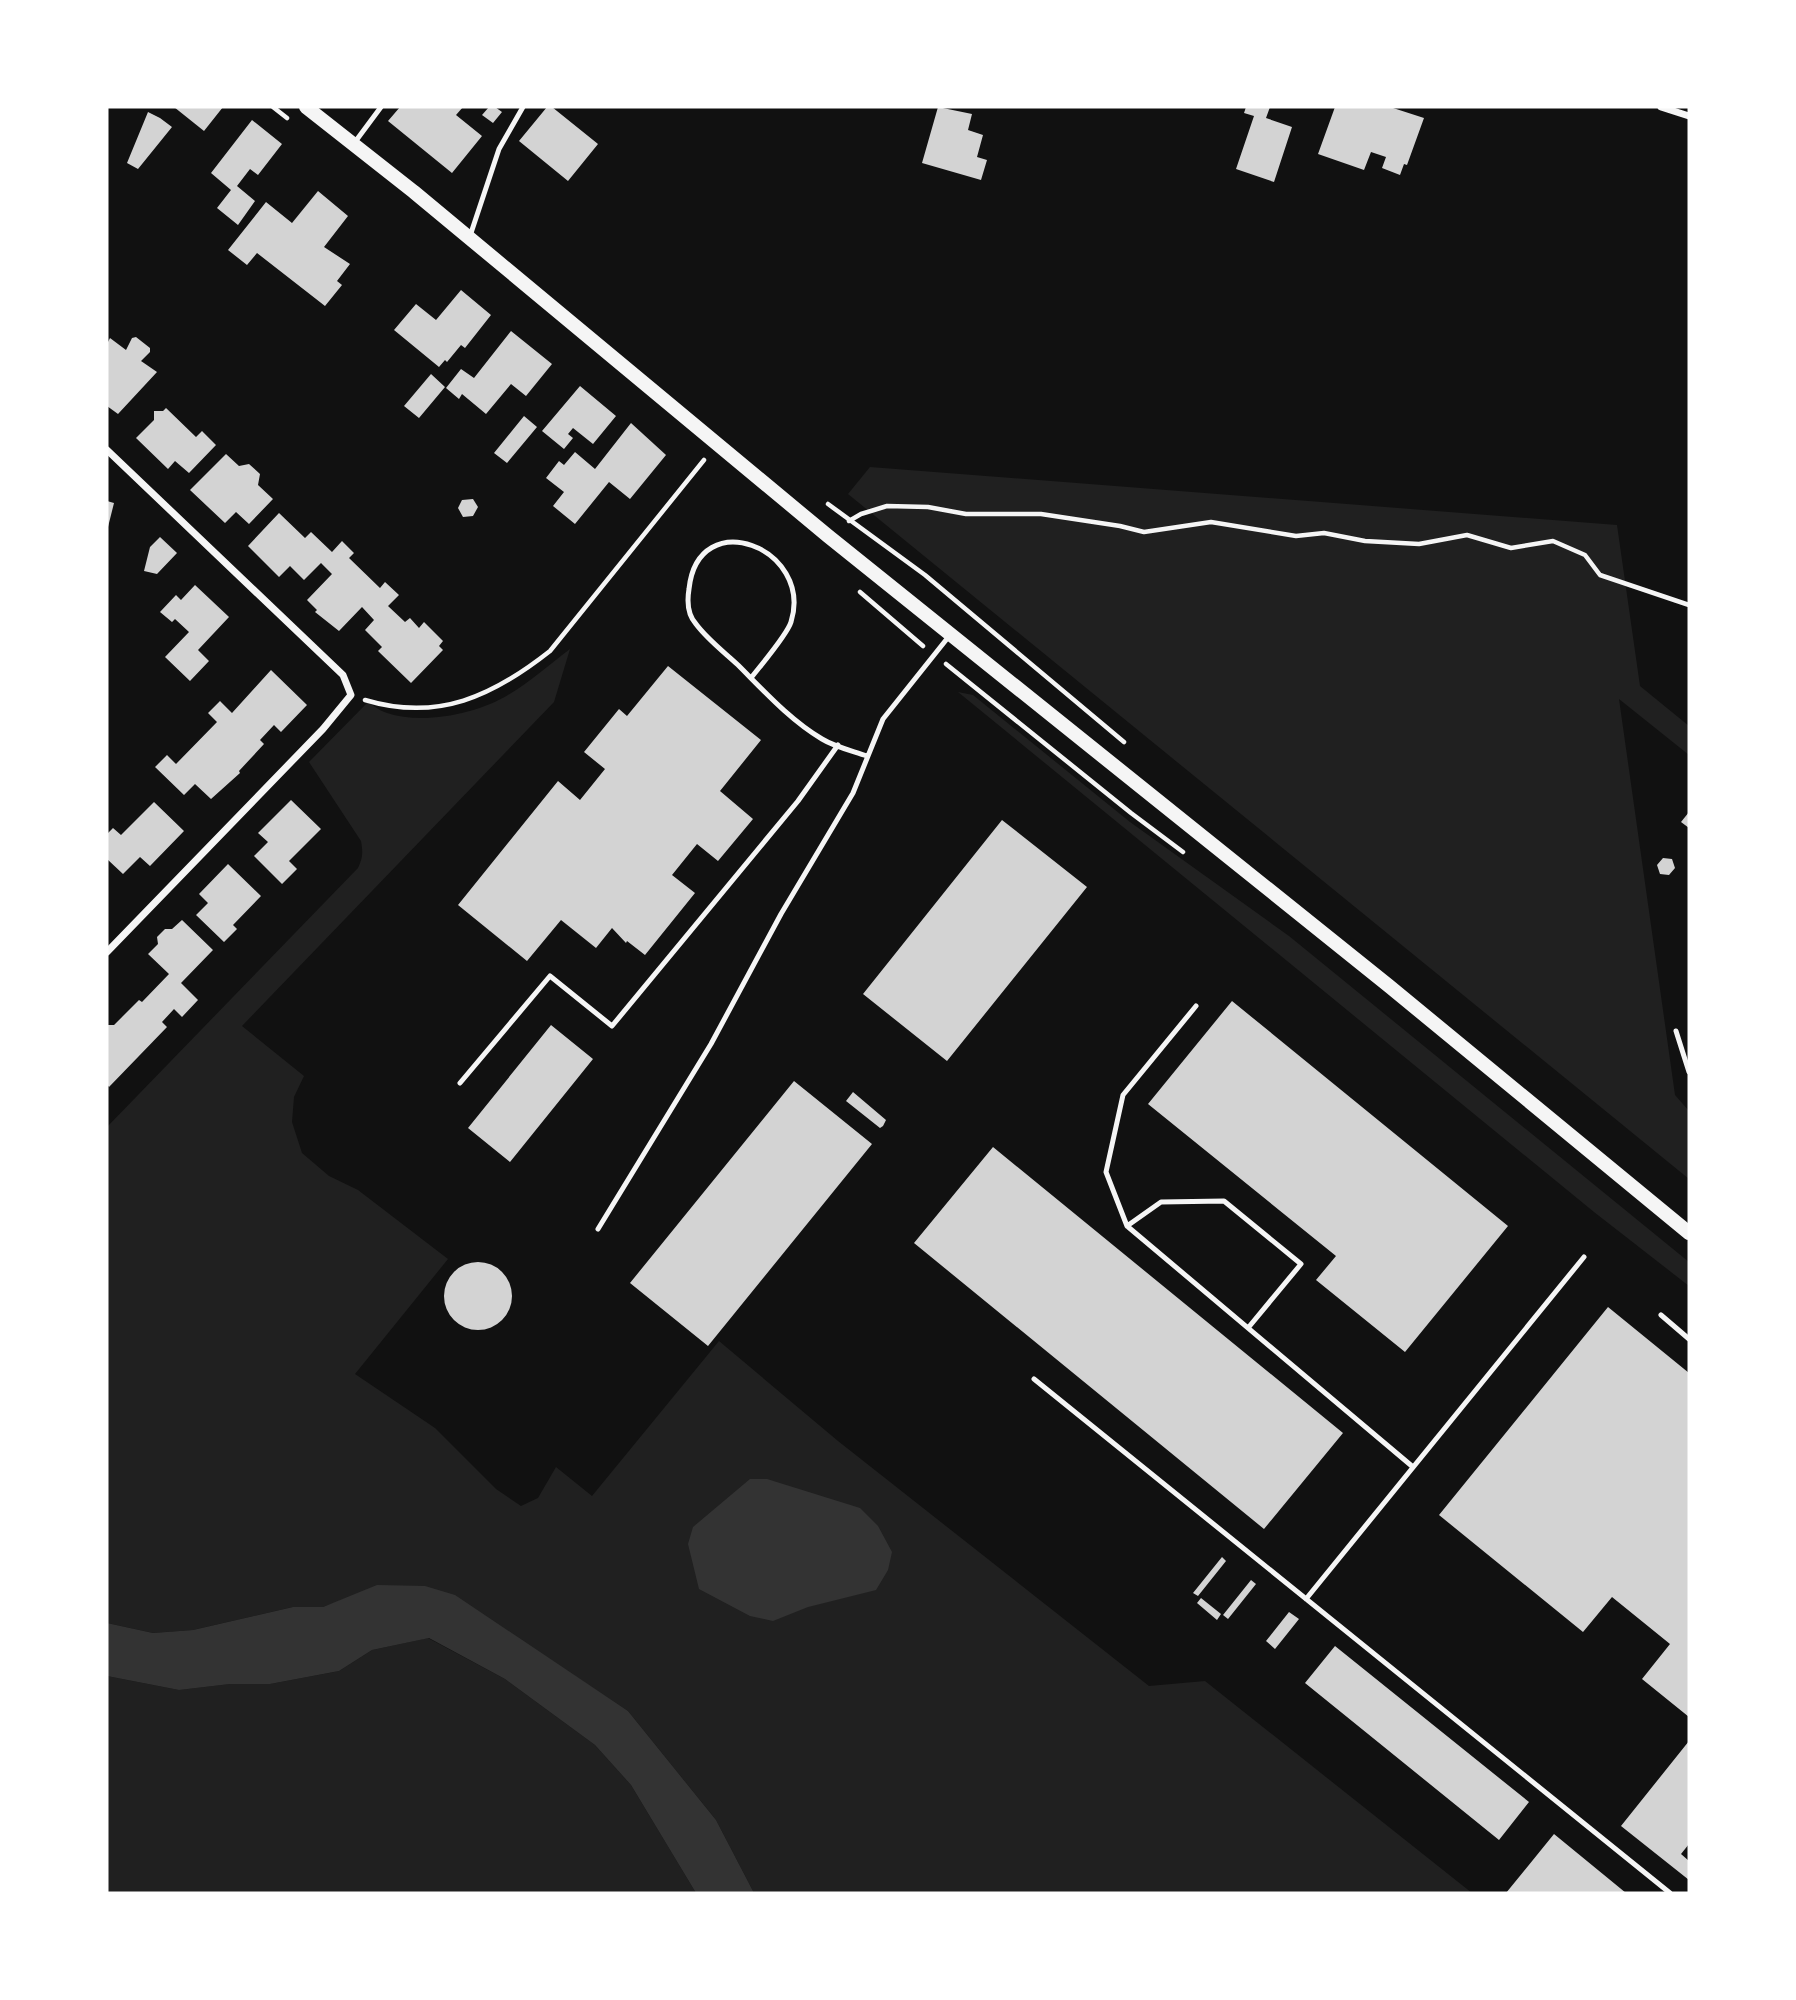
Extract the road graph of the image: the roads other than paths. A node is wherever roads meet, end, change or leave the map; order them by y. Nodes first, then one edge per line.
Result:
1 (306, 107) edge
2 (381, 107) edge
3 (523, 107) edge
4 (1661, 107) edge
5 (1689, 116) edge
6 (353, 144) junction
7 (469, 238) junction
8 (107, 450) edge
9 (950, 635) junction
10 (751, 678) junction
11 (838, 745) junction
12 (867, 756) junction
13 (107, 952) edge
14 (1196, 1006) dead end
15 (1676, 1031) dead end
16 (1689, 1072) edge
17 (460, 1083) dead end
18 (1127, 1226) junction
19 (598, 1229) dead end
20 (1689, 1233) edge
21 (1584, 1257) dead end
22 (1661, 1315) dead end
23 (1248, 1328) junction
24 (1689, 1339) edge
25 (1034, 1379) dead end
26 (1413, 1467) junction
27 (1306, 1599) junction
28 (1671, 1893) edge

1 - 6 main road
2 - 6 lane
3 - 7 lane
4 - 5 street
6 - 7 main road
7 - 9 main road
8 - 13 street
9 - 12 lane
9 - 20 main road
10 - 10 lane
10 - 11 lane
11 - 12 lane
11 - 17 lane
12 - 19 lane
14 - 18 lane
15 - 16 lane
18 - 23 lane
18 - 23 lane
21 - 26 lane
22 - 24 lane
23 - 26 lane
25 - 27 lane
26 - 27 lane
27 - 28 lane

